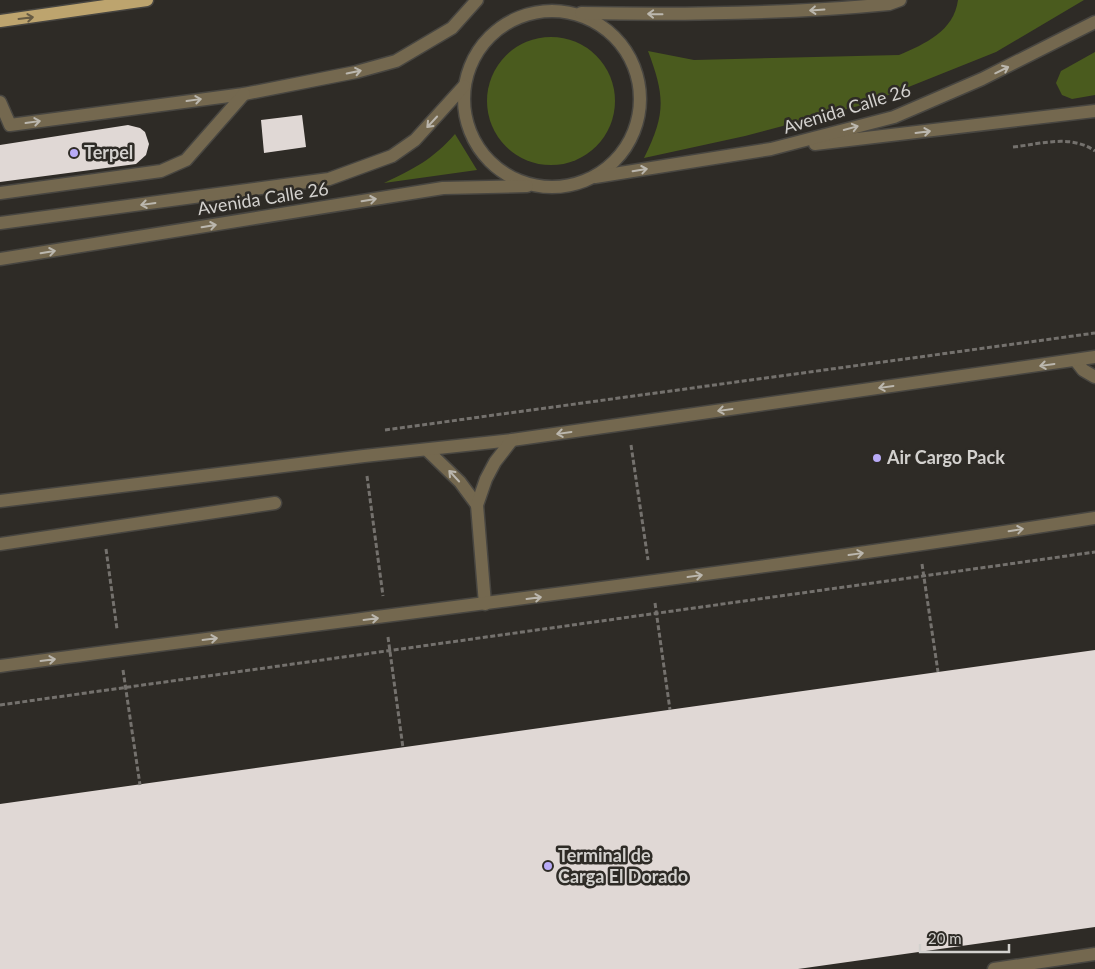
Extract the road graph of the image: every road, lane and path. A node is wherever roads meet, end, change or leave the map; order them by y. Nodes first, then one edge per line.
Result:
1 (147, 0) edge
2 (477, 0) edge
3 (900, 0) edge
4 (579, 13) junction
5 (0, 21) edge
6 (1095, 22) edge
7 (464, 86) junction
8 (244, 94) junction
9 (0, 102) edge
10 (1095, 111) edge
11 (5, 126) edge
12 (1014, 147) dead end
13 (771, 150) junction
14 (1095, 151) edge
15 (592, 178) junction
16 (533, 186) junction
17 (0, 193) edge
18 (0, 224) edge
19 (0, 259) edge
20 (1095, 333) edge
21 (1095, 357) edge
22 (1076, 360) junction
23 (1095, 377) edge
24 (624, 397) junction
25 (628, 424) junction
26 (380, 430) dead end
27 (512, 440) junction
28 (427, 450) junction
29 (364, 456) junction
30 (0, 501) edge
31 (275, 503) dead end
32 (477, 505) junction
33 (1095, 518) edge
34 (0, 544) edge
35 (919, 546) junction
36 (1095, 552) edge
37 (924, 576) junction
38 (651, 582) junction
39 (485, 604) junction
40 (656, 614) junction
41 (385, 617) junction
42 (390, 651) junction
43 (0, 666) edge
44 (938, 672) dead end
45 (0, 705) edge
46 (670, 710) dead end
47 (403, 748) dead end
48 (1095, 954) edge
49 (994, 969) edge

5 -> 1 main road
8 -> 2 street
3 -> 4 street
4 - 7 street
4 - 15 street
13 -> 6 street, Avenida Calle 26
7 - 16 street
7 -> 18 street, Avenida Calle 26
11 -> 8 street
8 - 17 street
9 - 11 street
13 -> 10 street
12 - 14 path
15 -> 13 street, Avenida Calle 26
15 - 16 street
19 -> 16 street, Avenida Calle 26
20 - 24 path
21 - 22 street
22 - 23 street
22 -> 25 street
24 - 25 path
24 - 26 path
25 -> 27 street
25 - 38 path
27 - 28 street
27 - 32 street
28 - 29 street
32 -> 28 street
29 - 30 street
29 - 41 path
31 - 34 street
32 - 39 street
35 -> 33 street
35 - 37 path
38 -> 35 street
36 - 37 path
37 - 40 path
37 - 44 path
39 -> 38 street
38 - 40 path
39 - 41 street
40 - 42 path
40 - 46 path
41 - 42 path
43 -> 41 street
42 - 45 path
42 - 47 path
48 - 49 street

